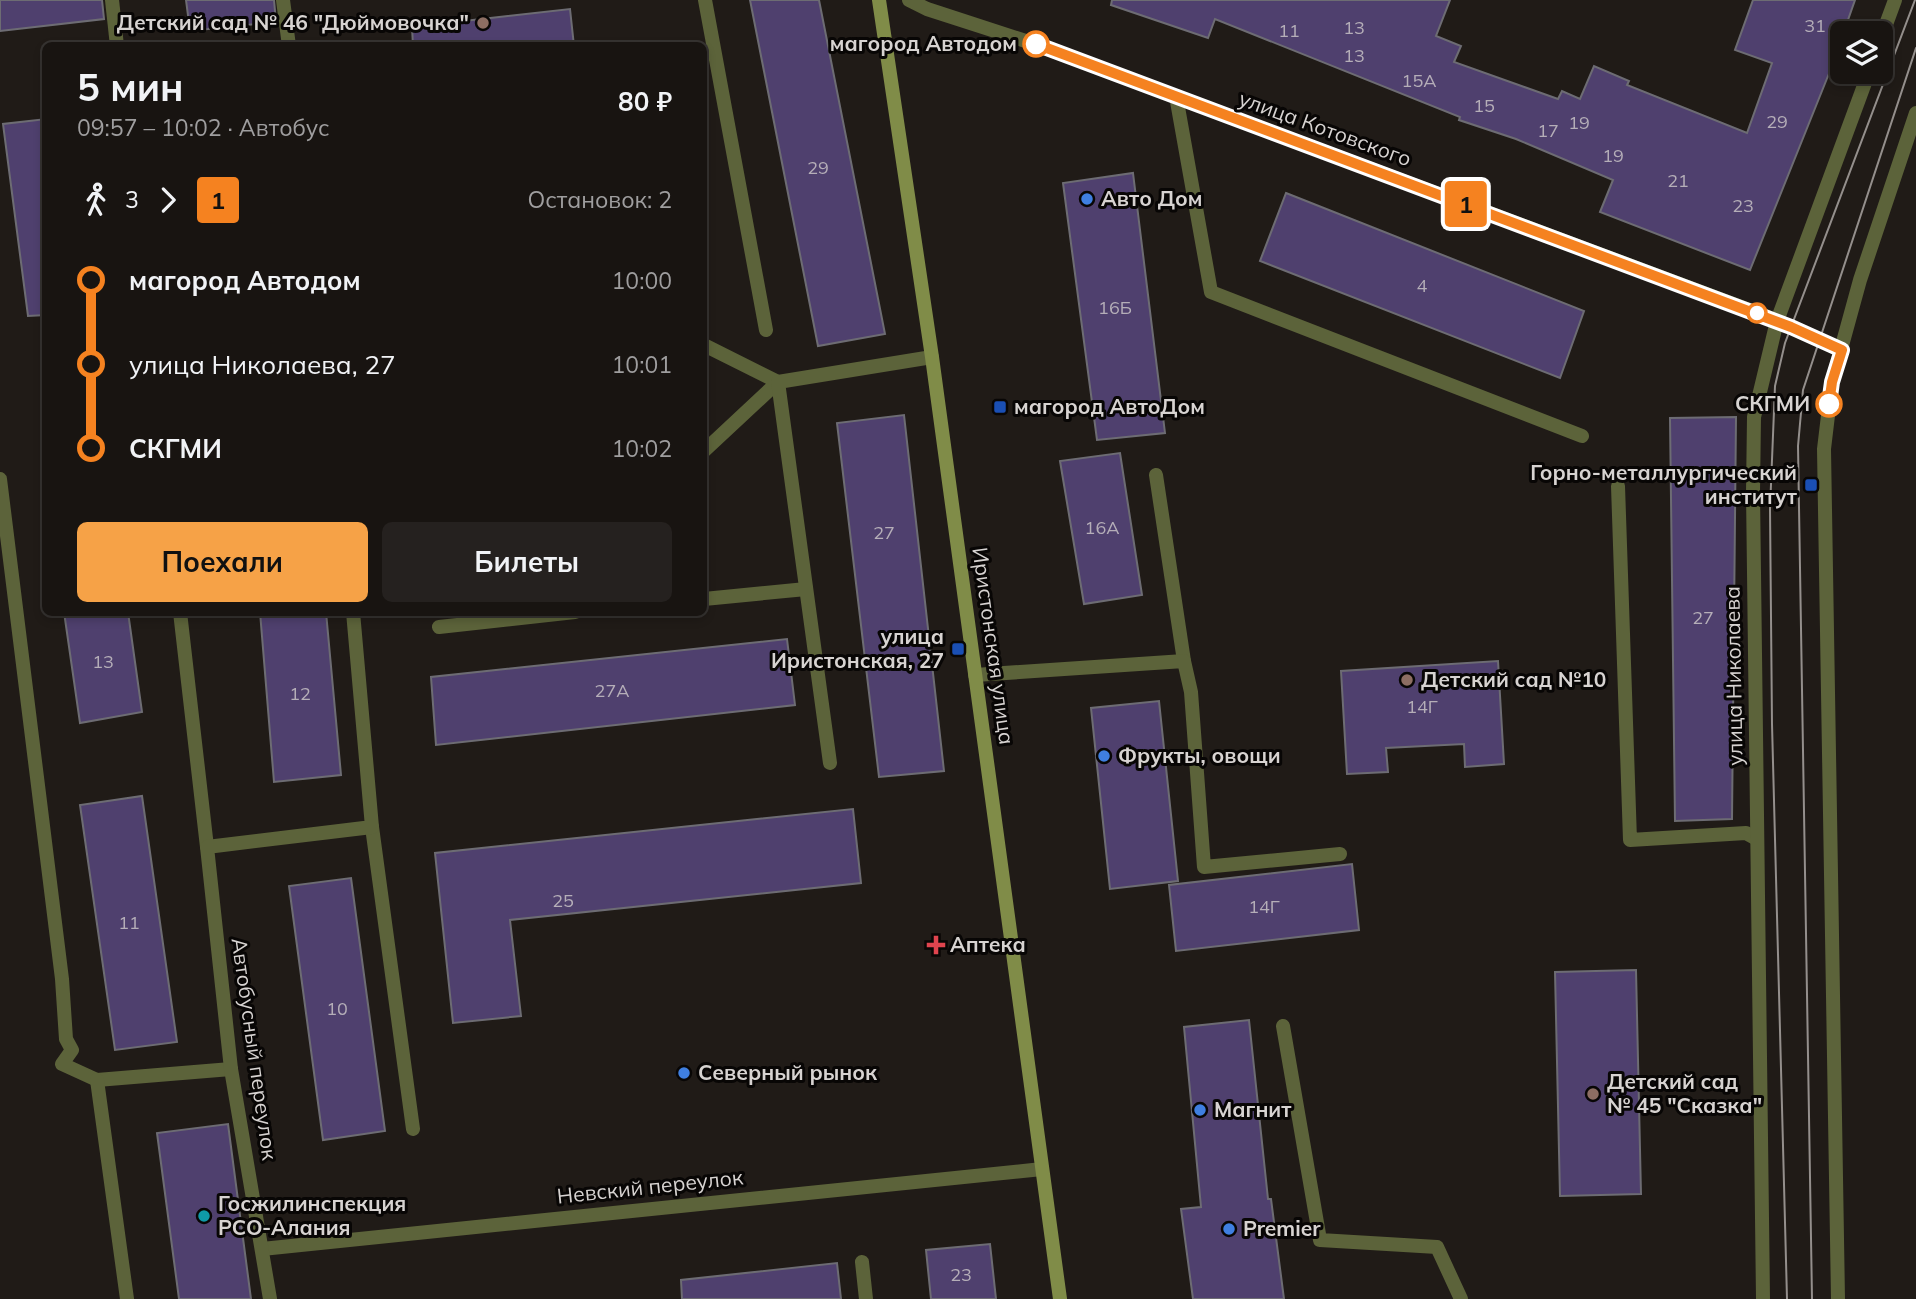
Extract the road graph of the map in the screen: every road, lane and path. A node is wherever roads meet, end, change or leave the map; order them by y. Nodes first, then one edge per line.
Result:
1 (112, 0) edge
2 (283, 0) edge
3 (705, 0) edge
4 (879, 0) edge
5 (909, 0) edge
6 (1895, 0) edge
7 (1887, 21) edge
8 (117, 42) edge
9 (288, 42) edge
10 (1865, 84) edge
11 (1175, 96) junction
12 (1916, 113) edge
13 (1777, 320) junction
14 (766, 330) dead end
15 (707, 346) edge
16 (1842, 350) junction
17 (932, 357) junction
18 (778, 382) junction
19 (1582, 436) dead end
20 (707, 448) edge
21 (1156, 475) dead end
22 (0, 479) edge
23 (1618, 486) dead end
24 (806, 589) junction
25 (707, 599) edge
26 (180, 616) edge
27 (353, 616) edge
28 (536, 616) edge
29 (439, 626) dead end
30 (1184, 661) junction
31 (975, 676) junction
32 (830, 763) dead end
33 (372, 827) junction
34 (1757, 839) junction
35 (207, 846) junction
36 (1340, 854) dead end
37 (1283, 1026) dead end
38 (231, 1069) junction
39 (97, 1080) junction
40 (413, 1129) dead end
41 (1042, 1169) junction
42 (262, 1249) junction
43 (862, 1262) dead end
44 (127, 1299) edge
45 (270, 1299) edge
46 (866, 1299) edge
47 (1060, 1299) edge
48 (1461, 1299) edge
49 (1763, 1299) edge
50 (1838, 1299) edge

1 - 8 street
2 - 9 street
3 - 14 street
4 - 17 main road, Иристонская улица
5 - 11 street, улица Котовского
6 - 7 street
10 - 13 street, улица Николаева
11 - 13 street, улица Котовского
11 - 19 street
12 - 16 street
13 - 16 street, улица Котовского
13 - 34 street, улица Николаева
15 - 18 street
16 - 50 street
17 - 18 street
17 - 31 main road, Иристонская улица
18 - 20 street
18 - 24 street
21 - 30 street
22 - 39 street
23 - 34 street
24 - 25 street
24 - 32 street
26 - 35 street, Автобусный переулок
27 - 33 street
28 - 29 street
30 - 31 street
30 - 36 street
31 - 41 main road, Иристонская улица
33 - 35 street
33 - 40 street
34 - 49 street, улица Николаева
35 - 38 street, Автобусный переулок
37 - 48 street
38 - 39 street
38 - 42 street, Автобусный переулок
39 - 44 street
41 - 42 street, Невский переулок
41 - 47 main road, Иристонская улица
42 - 45 street, Автобусный переулок
43 - 46 street

